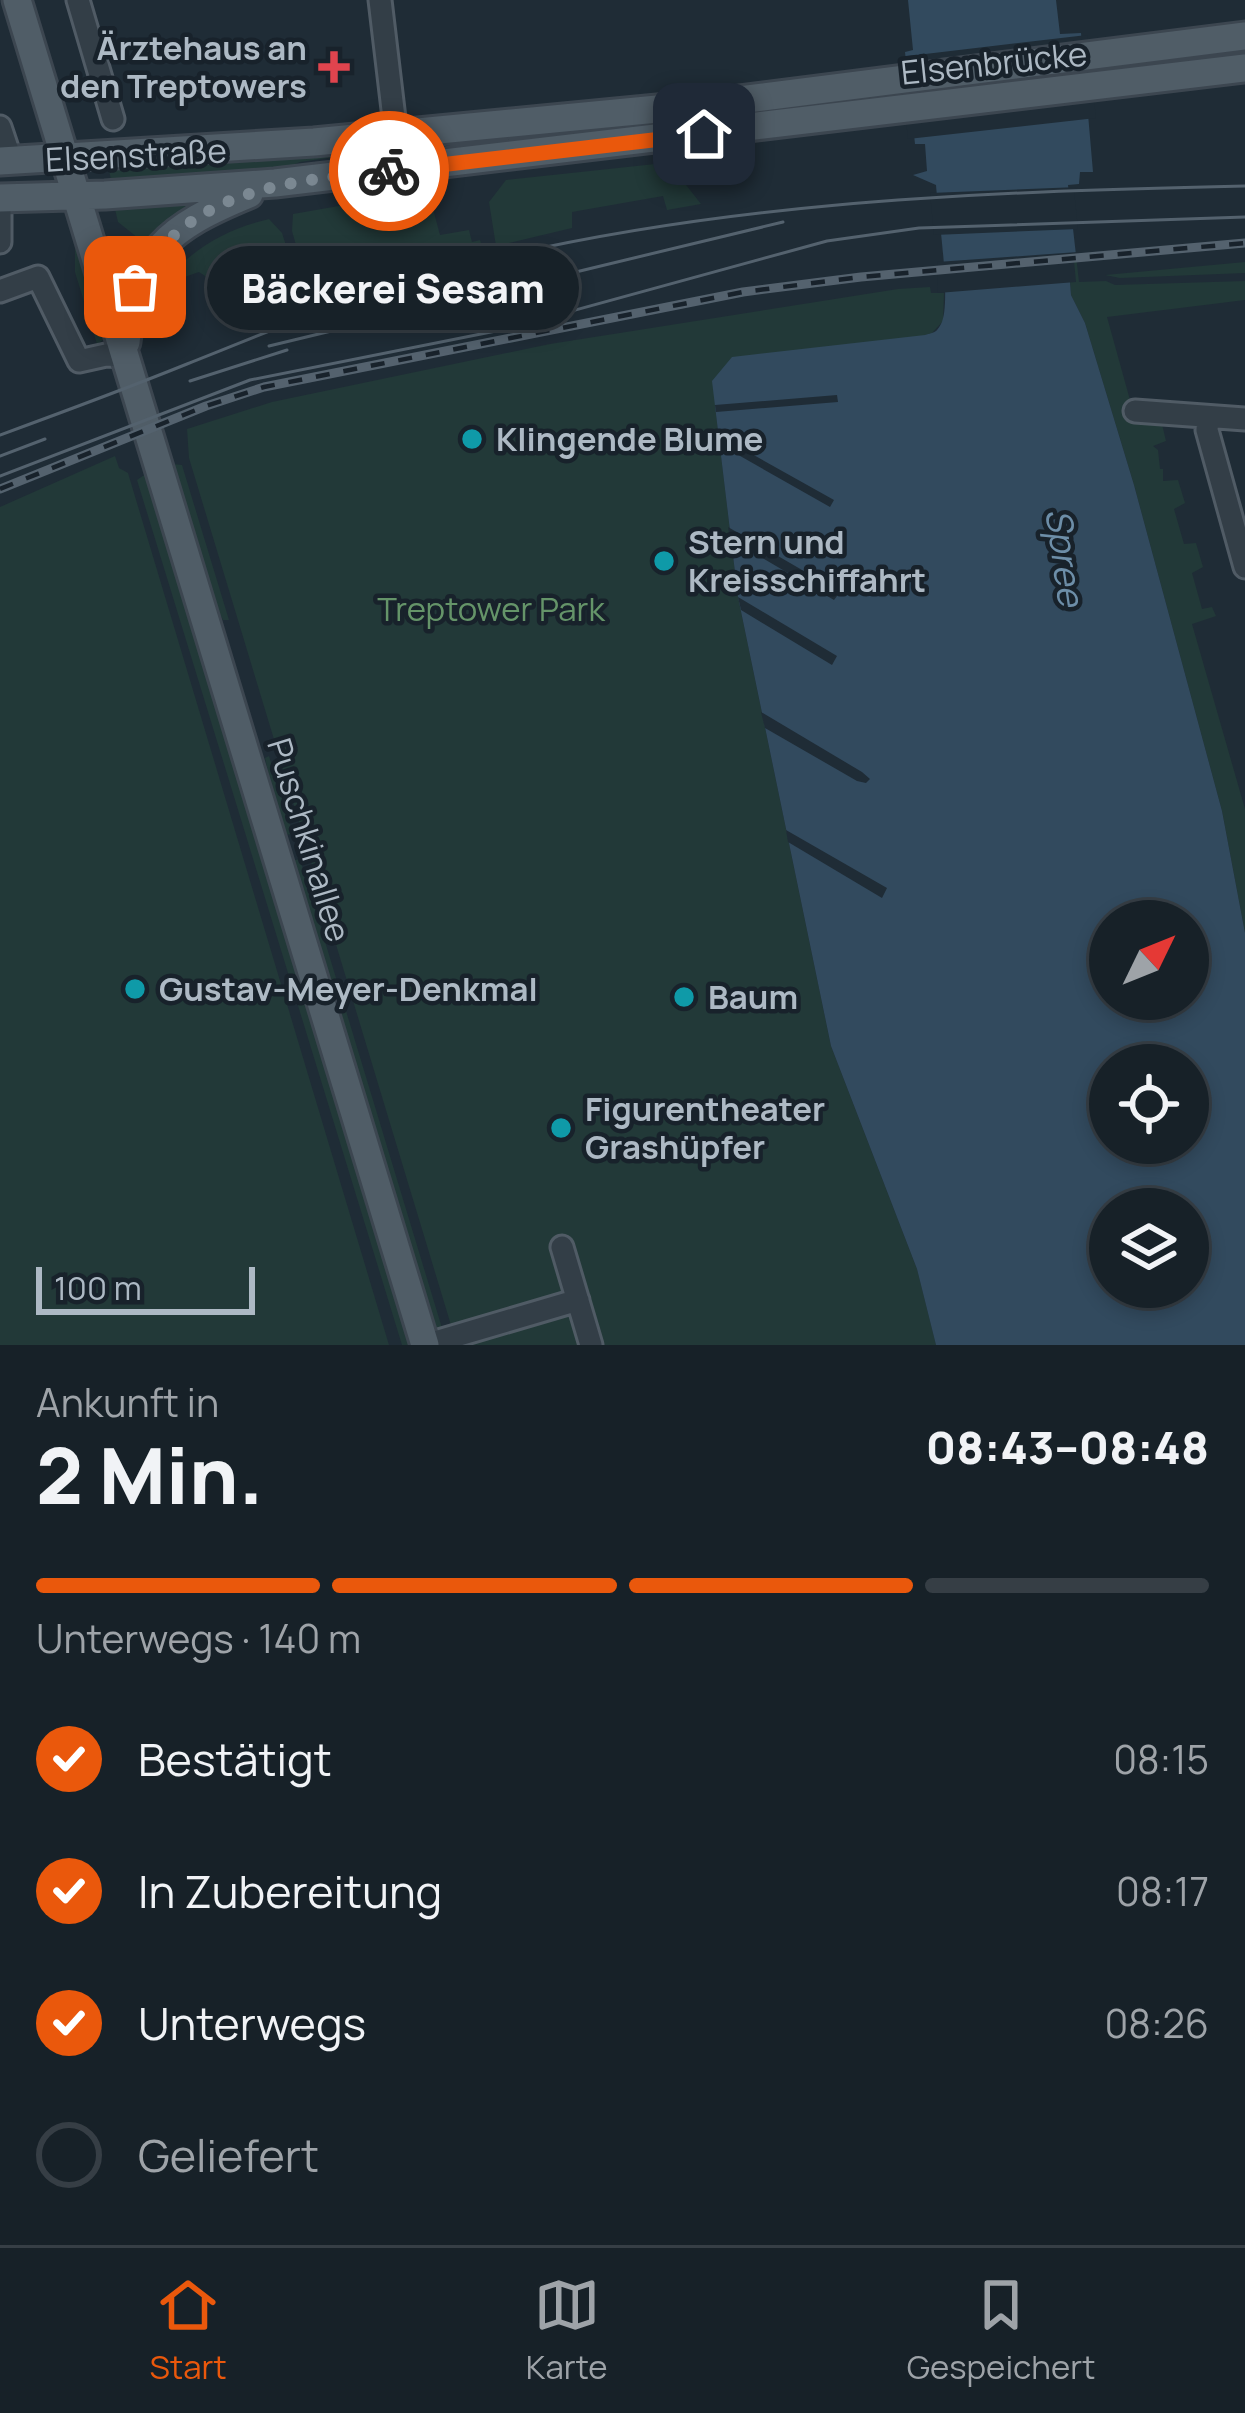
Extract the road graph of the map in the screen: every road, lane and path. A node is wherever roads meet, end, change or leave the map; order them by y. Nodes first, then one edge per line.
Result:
1 (17, 0) edge
2 (78, 0) edge
3 (380, 0) edge
4 (1245, 36) edge
5 (1245, 68) edge
6 (1245, 82) edge
7 (1182, 86) junction
8 (112, 119) dead end
9 (0, 128) edge
10 (742, 130) joint
11 (396, 135) junction
12 (65, 156) junction
13 (5, 160) edge
14 (375, 172) junction
15 (275, 183) junction
16 (74, 196) junction
17 (0, 204) edge
18 (0, 242) edge
19 (152, 256) joint
20 (0, 291) edge
21 (125, 356) junction
22 (1135, 411) dead end
23 (1208, 417) junction
24 (1245, 418) edge
25 (1245, 567) edge
26 (562, 1247) dead end
27 (578, 1300) junction
28 (425, 1345) edge
29 (591, 1345) edge

1 - 12 main road, Puschkinallee
2 - 8 street
3 - 11 street
4 - 11 main road, Elsenbrücke
5 - 7 main road
6 - 7 main road
7 - 10 main road, Elsenbrücke
9 - 13 street
10 - 14 main road, Elsenstraße
11 - 12 main road, Elsenstraße
11 - 14 street
12 - 13 main road, Elsenstraße
12 - 16 main road, Puschkinallee
14 - 15 main road, Elsenstraße
15 - 16 main road, Elsenstraße
15 - 19 main road, Elsenstraße
16 - 17 main road, Elsenstraße
16 - 21 main road, Puschkinallee
17 - 18 street
19 - 21 main road, Puschkinallee
20 - 21 street
21 - 28 main road, Puschkinallee
22 - 23 street
23 - 24 street
23 - 25 street
26 - 27 street
27 - 28 street
27 - 29 street

